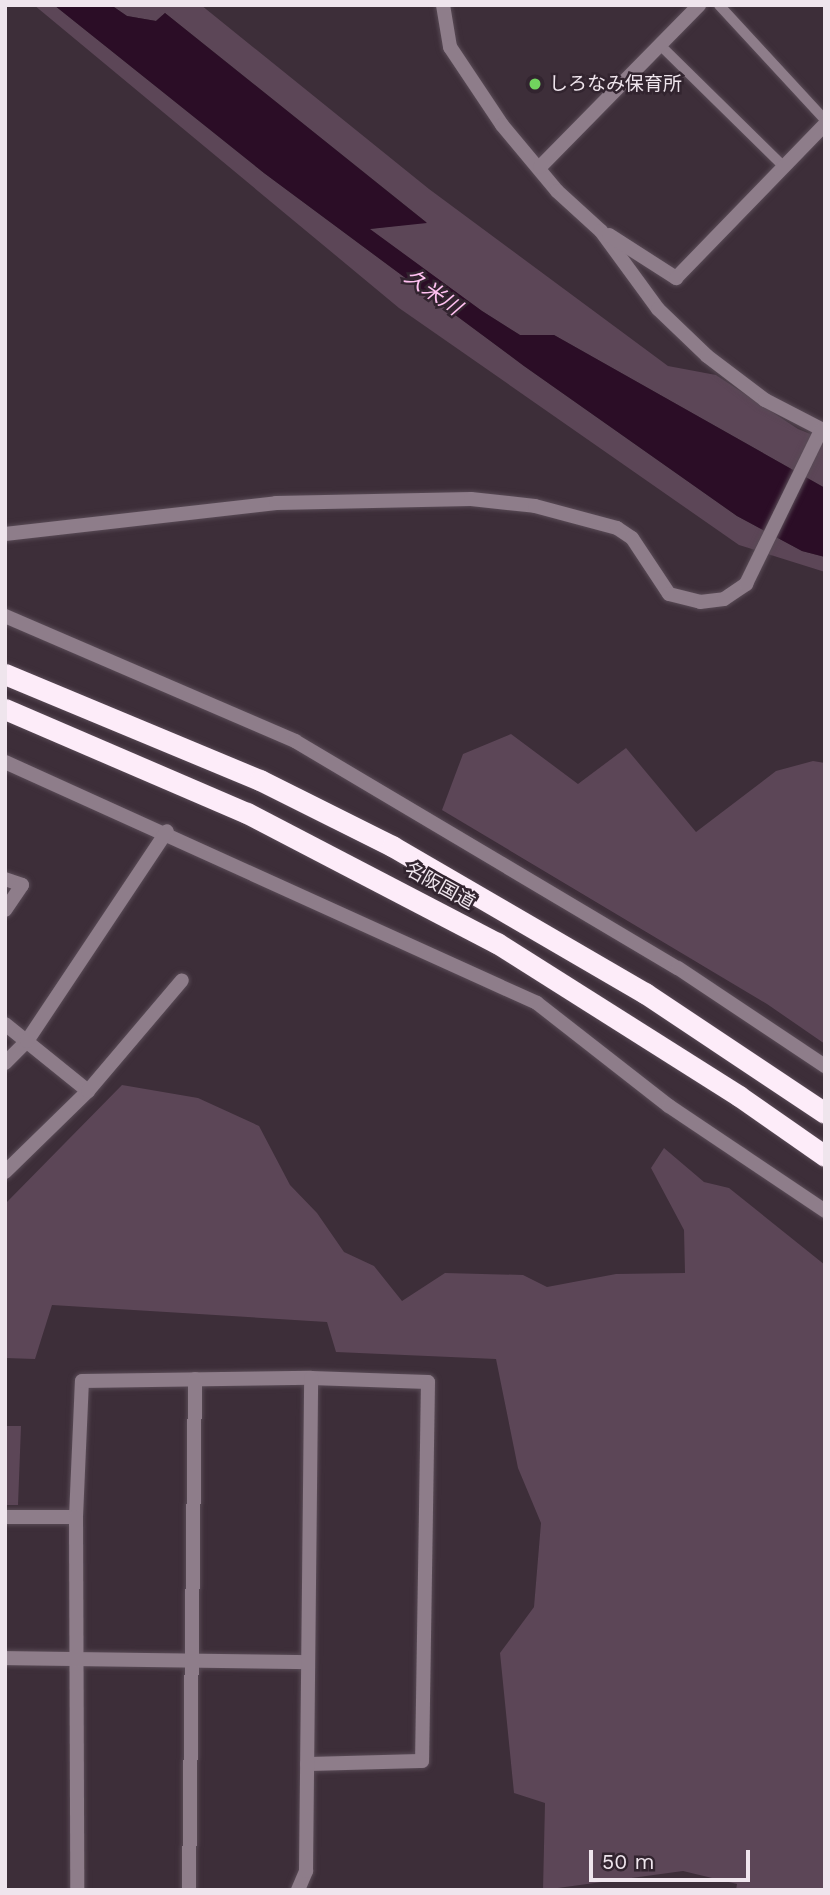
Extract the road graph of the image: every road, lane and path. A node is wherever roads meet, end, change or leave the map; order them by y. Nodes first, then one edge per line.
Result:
1 (443, 5) edge
2 (699, 5) edge
3 (719, 5) edge
4 (660, 45) junction
5 (825, 122) edge
6 (783, 166) junction
7 (540, 167) junction
8 (601, 231) junction
9 (823, 431) edge
10 (5, 534) edge
11 (5, 616) edge
12 (5, 674) edge
13 (5, 709) edge
14 (5, 762) edge
15 (167, 831) junction
16 (5, 878) edge
17 (5, 910) edge
18 (182, 980) dead end
19 (5, 1024) edge
20 (27, 1041) junction
21 (5, 1063) edge
22 (825, 1066) edge
23 (88, 1091) junction
24 (825, 1113) edge
25 (825, 1156) edge
26 (5, 1172) edge
27 (825, 1211) edge
28 (311, 1378) junction
29 (195, 1380) junction
30 (5, 1517) edge
31 (76, 1517) junction
32 (5, 1658) edge
33 (78, 1659) junction
34 (194, 1660) junction
35 (307, 1662) junction
36 (307, 1764) junction
37 (77, 1890) edge
38 (189, 1890) edge
39 (298, 1890) edge

1 - 7 street
2 - 4 street
3 - 5 lane
4 - 6 lane
4 - 7 street
5 - 6 street
6 - 8 street
7 - 8 street
8 - 9 street
9 - 10 street
11 - 22 street
12 - 24 highway, 名阪国道
13 - 25 highway, 名阪国道
14 - 15 street
15 - 20 street
15 - 27 street
16 - 17 street
18 - 23 street
19 - 20 street
20 - 21 street
20 - 23 street
23 - 26 street
28 - 29 street
28 - 35 street
28 - 36 street
29 - 31 street
29 - 34 street
30 - 31 street
31 - 33 street
32 - 33 street
33 - 34 street
33 - 37 street
34 - 35 street
34 - 38 street
35 - 36 street
36 - 39 street

